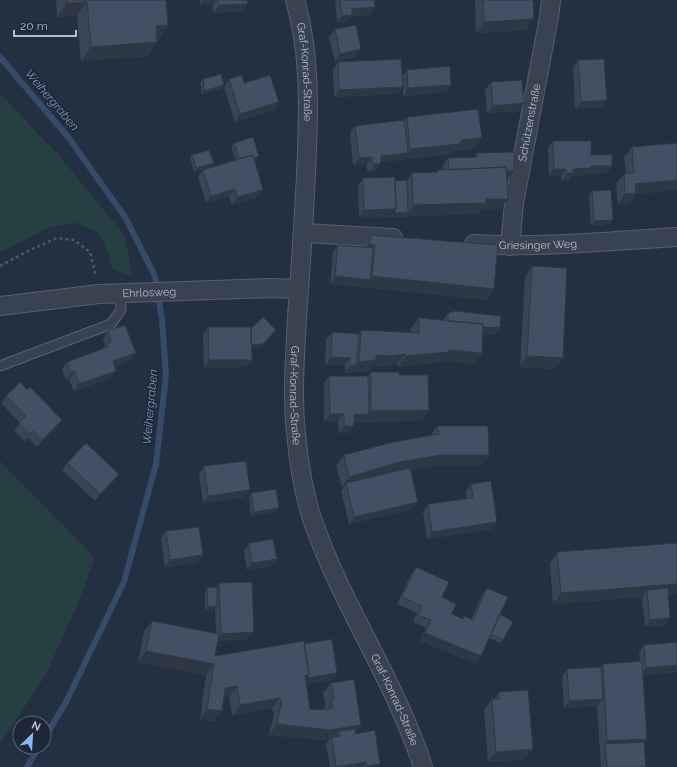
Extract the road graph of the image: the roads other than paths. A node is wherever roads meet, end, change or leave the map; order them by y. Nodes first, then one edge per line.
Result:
1 (295, 0) edge
2 (551, 0) edge
3 (304, 232) junction
4 (677, 236) edge
5 (407, 239) edge
6 (454, 242) edge
7 (510, 246) junction
8 (299, 288) junction
9 (128, 293) junction
10 (0, 306) edge
11 (0, 366) edge
12 (423, 767) edge

1 - 3 street, Graf-Konrad-Straße
2 - 7 street, Schützenstraße
3 - 5 street
3 - 8 street, Graf-Konrad-Straße
4 - 7 street, Griesinger Weg
6 - 7 street, Griesinger Weg
8 - 9 street, Ehrlosweg
8 - 12 street, Graf-Konrad-Straße
9 - 10 street, Ehrlosweg
9 - 11 lane

